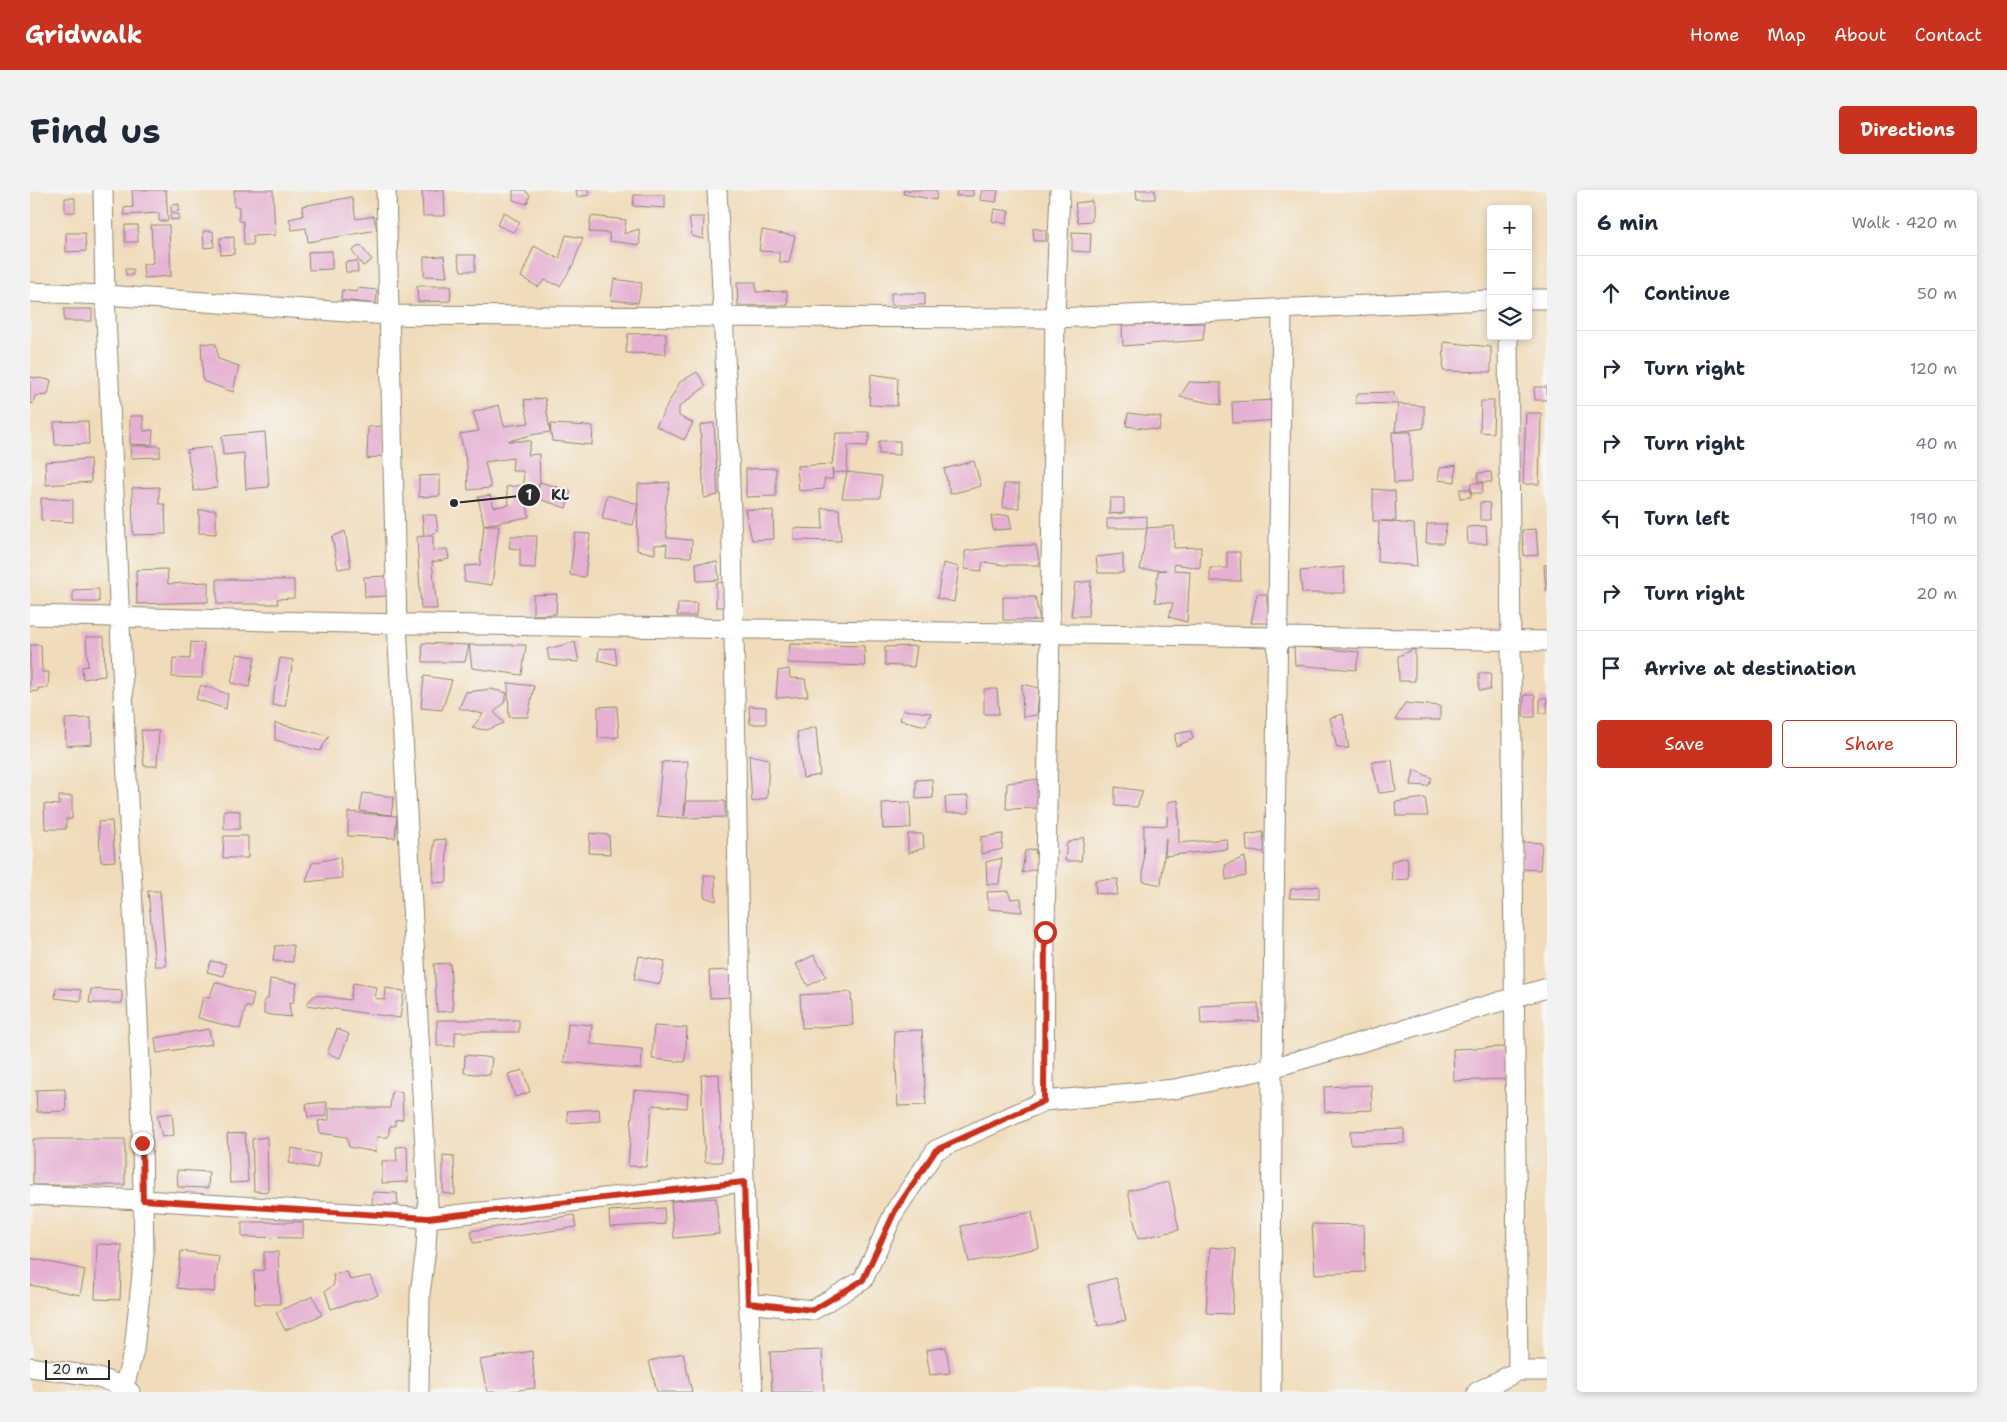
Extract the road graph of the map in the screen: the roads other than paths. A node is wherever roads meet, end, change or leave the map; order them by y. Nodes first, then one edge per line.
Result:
1 (103, 190) edge
2 (386, 190) edge
3 (717, 190) edge
4 (1060, 190) edge
5 (30, 292) edge
6 (105, 295) junction
7 (1547, 298) edge
8 (1532, 299) edge
9 (1487, 300) edge
10 (1282, 308) junction
11 (389, 315) junction
12 (724, 317) junction
13 (1055, 318) junction
14 (1508, 340) edge
15 (30, 615) edge
16 (119, 617) junction
17 (396, 624) junction
18 (734, 630) junction
19 (1051, 635) junction
20 (1277, 636) junction
21 (1511, 640) junction
22 (1547, 641) edge
23 (1547, 988) edge
24 (1514, 997) junction
25 (1272, 1068) junction
26 (1044, 1101) junction
27 (744, 1182) junction
28 (30, 1195) edge
29 (143, 1200) junction
30 (428, 1218) junction
31 (748, 1303) junction
32 (30, 1367) edge
33 (1518, 1371) junction
34 (1547, 1371) edge
35 (127, 1390) edge
36 (419, 1392) edge
37 (753, 1392) edge
38 (1271, 1392) edge
39 (1477, 1392) edge

1 - 6 street
2 - 11 street
3 - 12 street
4 - 13 street
5 - 6 street
6 - 11 street
6 - 16 street
7 - 8 street
9 - 10 street
10 - 13 street
10 - 20 street
11 - 12 street
11 - 17 street
12 - 13 street
12 - 18 street
13 - 19 street
14 - 21 street
15 - 16 street
16 - 17 street
16 - 29 street
17 - 18 street
17 - 30 street
18 - 19 street
18 - 27 street
19 - 20 street
19 - 26 street
20 - 21 street
20 - 25 street
21 - 22 street
21 - 24 street
23 - 24 street
24 - 25 street
24 - 33 street
25 - 26 street
25 - 38 street
26 - 31 street
27 - 30 street
27 - 31 street
28 - 29 street
29 - 30 street
29 - 35 street
30 - 36 street
31 - 37 street
32 - 35 street
33 - 34 street
33 - 39 street

